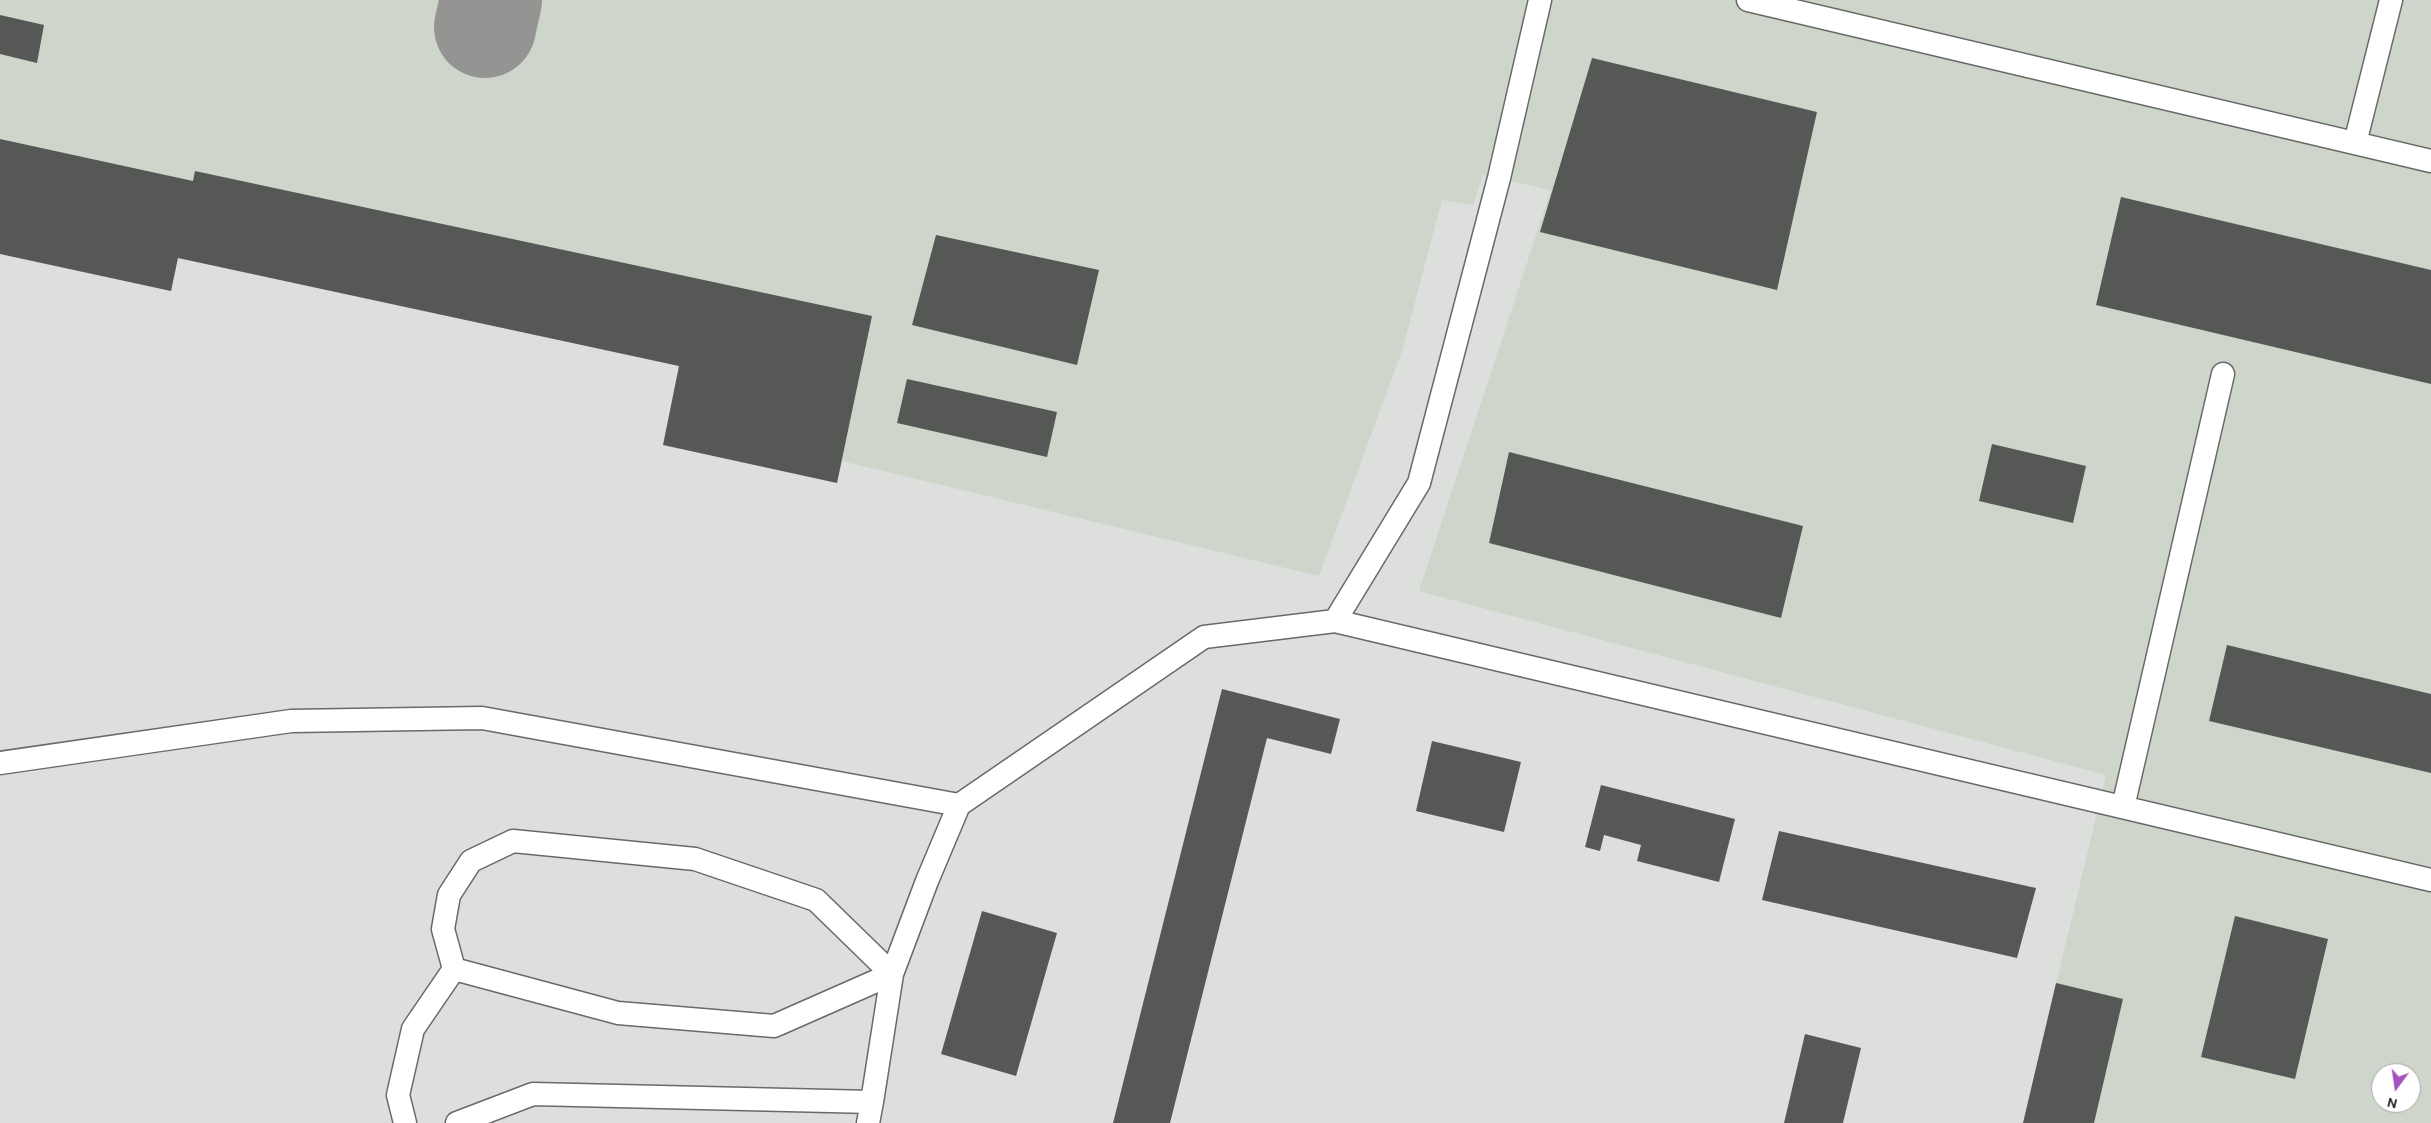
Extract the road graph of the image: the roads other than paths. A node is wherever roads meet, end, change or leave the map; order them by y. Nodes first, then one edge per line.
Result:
1 (1540, 0) edge
2 (1748, 0) edge
3 (2391, 0) edge
4 (2355, 143) junction
5 (2431, 161) edge
6 (2223, 374) dead end
7 (1335, 621) junction
8 (0, 763) edge
9 (959, 805) junction
10 (2123, 807) junction
11 (2431, 880) edge
12 (454, 969) junction
13 (892, 974) junction
14 (870, 1113) edge
15 (405, 1123) edge
16 (457, 1123) edge

1 - 7 lane
2 - 4 lane
3 - 4 lane
4 - 5 lane
6 - 10 lane
7 - 9 lane
7 - 10 lane
8 - 9 lane
9 - 13 lane
10 - 11 lane
12 - 13 lane
12 - 13 lane
12 - 15 lane
13 - 14 lane
14 - 16 lane

